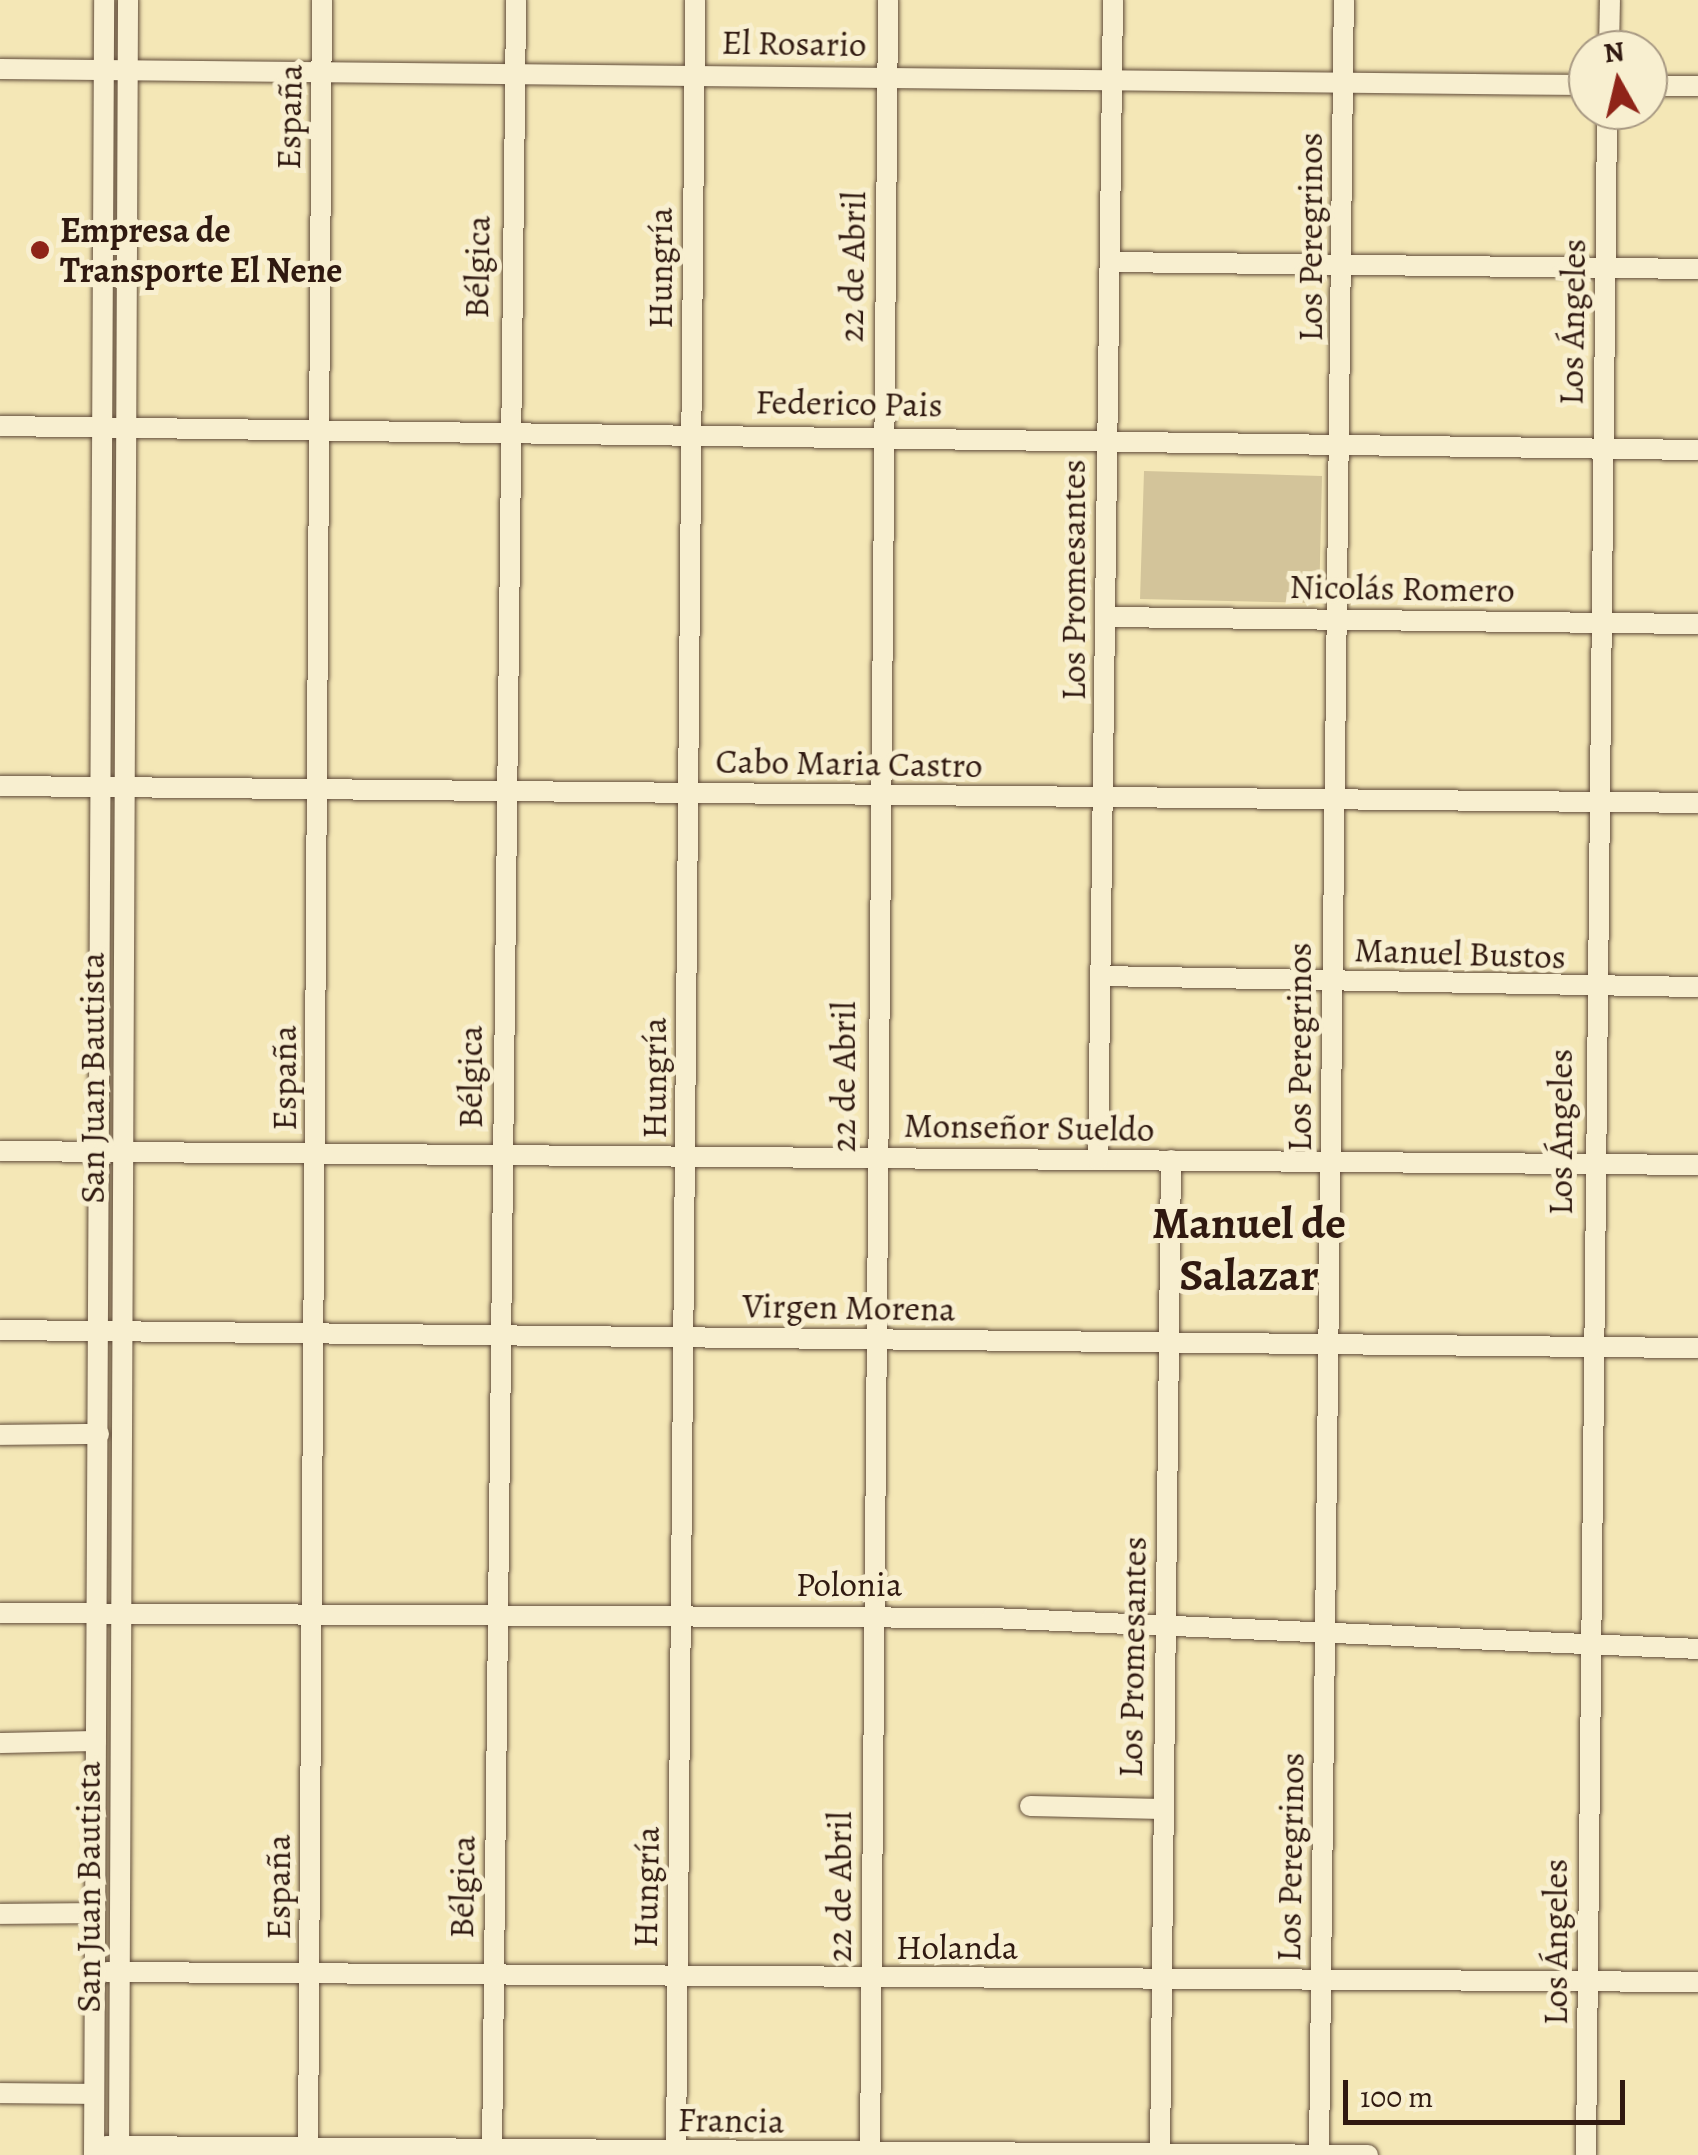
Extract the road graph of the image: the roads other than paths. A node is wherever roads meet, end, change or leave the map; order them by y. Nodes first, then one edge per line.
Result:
1 (104, 0) edge
2 (128, 0) edge
3 (322, 0) edge
4 (516, 0) edge
5 (695, 0) edge
6 (888, 0) edge
7 (1112, 0) edge
8 (1344, 0) edge
9 (1610, 0) edge
10 (1609, 30) edge
11 (0, 69) edge
12 (127, 69) junction
13 (104, 70) junction
14 (322, 71) junction
15 (515, 73) junction
16 (692, 75) junction
17 (887, 77) junction
18 (1112, 79) junction
19 (1344, 82) junction
20 (1568, 85) edge
21 (1668, 86) edge
22 (1698, 86) edge
23 (1608, 130) edge
24 (1110, 262) junction
25 (1344, 264) junction
26 (1605, 269) junction
27 (1698, 270) edge
28 (0, 426) edge
29 (103, 427) junction
30 (125, 428) junction
31 (316, 430) junction
32 (508, 432) junction
33 (694, 434) junction
34 (883, 436) junction
35 (1106, 439) junction
36 (1341, 442) junction
37 (1602, 449) junction
38 (1698, 450) edge
39 (1106, 618) junction
40 (1336, 620) junction
41 (1599, 622) junction
42 (1698, 624) edge
43 (0, 786) edge
44 (123, 786) junction
45 (101, 787) junction
46 (315, 788) junction
47 (503, 790) junction
48 (685, 793) junction
49 (877, 798) junction
50 (1103, 798) junction
51 (1334, 799) junction
52 (1596, 802) junction
53 (1698, 803) edge
54 (1101, 976) junction
55 (1331, 982) junction
56 (1698, 987) edge
57 (1593, 989) junction
58 (0, 1150) edge
59 (100, 1151) junction
60 (126, 1152) junction
61 (316, 1153) junction
62 (502, 1155) junction
63 (686, 1156) junction
64 (875, 1158) junction
65 (1098, 1160) junction
66 (1171, 1160) junction
67 (1330, 1162) junction
68 (1593, 1164) junction
69 (1698, 1165) edge
70 (0, 1330) edge
71 (99, 1332) junction
72 (124, 1333) junction
73 (315, 1334) junction
74 (500, 1336) junction
75 (684, 1338) junction
76 (874, 1340) junction
77 (1168, 1343) junction
78 (1328, 1344) junction
79 (1592, 1347) junction
80 (1698, 1348) edge
81 (98, 1434) junction
82 (0, 1435) edge
83 (0, 1613) edge
84 (97, 1613) junction
85 (122, 1613) junction
86 (312, 1614) junction
87 (497, 1615) junction
88 (682, 1616) junction
89 (872, 1617) junction
90 (1165, 1625) junction
91 (1325, 1632) junction
92 (1590, 1644) junction
93 (1698, 1649) edge
94 (96, 1741) junction
95 (0, 1743) edge
96 (1030, 1806) dead end
97 (1163, 1809) junction
98 (95, 1913) junction
99 (0, 1914) edge
100 (95, 1972) junction
101 (120, 1972) junction
102 (310, 1974) junction
103 (493, 1976) junction
104 (678, 1978) junction
105 (871, 1979) junction
106 (1164, 1980) junction
107 (1321, 1981) junction
108 (1587, 1982) junction
109 (1698, 1982) edge
110 (0, 2093) edge
111 (94, 2094) junction
112 (94, 2150) edge
113 (119, 2151) edge
114 (308, 2152) edge
115 (492, 2153) edge
116 (676, 2154) edge
117 (1161, 2154) edge
118 (870, 2155) edge
119 (1319, 2155) edge
120 (1368, 2155) edge
121 (1586, 2155) edge

1 - 13 street, San Juan Bautista
2 - 12 street, San Juan Bautista
3 - 14 street, España
4 - 15 street, Bélgica
5 - 16 street, Hungría
6 - 17 street, 22 de Abril
7 - 18 street, Los Promesantes
8 - 19 street, Los Peregrinos
9 - 10 street
11 - 13 street, El Rosario
12 - 13 street, El Rosario
12 - 14 street, El Rosario
12 - 30 street, San Juan Bautista
13 - 29 street, San Juan Bautista
14 - 15 street, El Rosario
14 - 31 street, España
15 - 16 street, El Rosario
15 - 32 street, Bélgica
16 - 17 street, El Rosario
16 - 33 street, Hungría
17 - 18 street, El Rosario
17 - 34 street, 22 de Abril
18 - 19 street, El Rosario
18 - 24 street, Los Promesantes
19 - 20 street, El Rosario
19 - 25 street, Los Peregrinos
21 - 22 street
23 - 26 street, Los Ángeles
24 - 25 street
24 - 35 street, Los Promesantes
25 - 26 street
25 - 36 street, Los Peregrinos
26 - 27 street
26 - 37 street, Los Ángeles
28 - 29 street, Federico Pais
29 - 30 street, Federico Pais
29 - 45 street, San Juan Bautista
30 - 31 street, Federico Pais
30 - 44 street, San Juan Bautista
31 - 32 street, Federico Pais
31 - 46 street, España
32 - 33 street, Federico Pais
32 - 47 street, Bélgica
33 - 34 street, Federico Pais
33 - 48 street, Hungría
34 - 35 street, Federico Pais
34 - 49 street, 22 de Abril
35 - 36 street, Federico Pais
35 - 39 street, Los Promesantes
36 - 37 street, Federico Pais
36 - 40 street, Los Peregrinos
37 - 38 street, Federico Pais
37 - 41 street, Los Ángeles
39 - 40 street, Nicolás Romero
39 - 50 street, Los Promesantes
40 - 41 street, Nicolás Romero
40 - 51 street, Los Peregrinos
41 - 42 street, Nicolás Romero
41 - 52 street, Los Ángeles
43 - 45 street, Cabo Maria Castro
44 - 45 street, Cabo Maria Castro
44 - 46 street, Cabo Maria Castro
44 - 60 street, San Juan Bautista
45 - 59 street, San Juan Bautista
46 - 47 street, Cabo Maria Castro
46 - 61 street, España
47 - 48 street, Cabo Maria Castro
47 - 62 street, Bélgica
48 - 49 street, Cabo Maria Castro
48 - 63 street, Hungría
49 - 50 street, Cabo Maria Castro
49 - 64 street, 22 de Abril
50 - 51 street, Cabo Maria Castro
50 - 54 street, Los Promesantes
51 - 52 street, Cabo Maria Castro
51 - 55 street, Los Peregrinos
52 - 53 street, Cabo Maria Castro
52 - 57 street, Los Ángeles
54 - 55 street, Manuel Bustos
54 - 65 street, Los Promesantes
55 - 57 street, Manuel Bustos
55 - 67 street, Los Peregrinos
56 - 57 street, Manuel Bustos
57 - 68 street, Los Ángeles
58 - 59 street, Monseñor Sueldo
59 - 60 street, Monseñor Sueldo
59 - 71 street, San Juan Bautista
60 - 61 street, Monseñor Sueldo
60 - 72 street, San Juan Bautista
61 - 62 street, Monseñor Sueldo
61 - 73 street, España
62 - 63 street, Monseñor Sueldo
62 - 74 street, Bélgica
63 - 64 street, Monseñor Sueldo
63 - 75 street, Hungría
64 - 65 street, Monseñor Sueldo
64 - 76 street, 22 de Abril
65 - 66 street, Monseñor Sueldo
66 - 67 street, Monseñor Sueldo
66 - 77 street, Los Promesantes
67 - 68 street, Monseñor Sueldo
67 - 78 street, Los Peregrinos
68 - 69 street, Monseñor Sueldo
68 - 79 street, Los Ángeles
70 - 71 street, Virgen Morena
71 - 72 street, Virgen Morena
71 - 81 street, San Juan Bautista
72 - 73 street, Virgen Morena
72 - 85 street, San Juan Bautista
73 - 74 street, Virgen Morena
73 - 86 street, España
74 - 75 street, Virgen Morena
74 - 87 street, Bélgica
75 - 76 street, Virgen Morena
75 - 88 street, Hungría
76 - 77 street, Virgen Morena
76 - 89 street, 22 de Abril
77 - 78 street, Virgen Morena
77 - 90 street, Los Promesantes
78 - 79 street, Virgen Morena
78 - 91 street, Los Peregrinos
79 - 80 street, Virgen Morena
79 - 92 street, Los Ángeles
81 - 82 street
81 - 84 street, San Juan Bautista
83 - 84 street, Polonia
84 - 85 street, Polonia
84 - 94 street, San Juan Bautista
85 - 86 street, Polonia
85 - 101 street, San Juan Bautista
86 - 87 street, Polonia
86 - 102 street, España
87 - 88 street, Polonia
87 - 103 street, Bélgica
88 - 89 street, Polonia
88 - 104 street, Hungría
89 - 90 street, Polonia
89 - 105 street, 22 de Abril
90 - 91 street, Polonia
90 - 97 street, Los Promesantes
91 - 92 street, Polonia
91 - 107 street, Los Peregrinos
92 - 93 street, Polonia
92 - 108 street, Los Ángeles
94 - 95 street
94 - 98 street, San Juan Bautista
96 - 97 street
97 - 106 street, Los Promesantes
98 - 99 street
98 - 100 street, San Juan Bautista
100 - 101 street, Holanda
100 - 111 street, San Juan Bautista
101 - 102 street, Holanda
101 - 113 street, San Juan Bautista
102 - 103 street, Holanda
102 - 114 street, España
103 - 104 street, Holanda
103 - 115 street, Bélgica
104 - 105 street, Holanda
104 - 116 street, Hungría
105 - 106 street, Holanda
105 - 118 street, 22 de Abril
106 - 107 street, Holanda
106 - 117 street, Los Promesantes
107 - 108 street, Holanda
107 - 119 street, Los Peregrinos
108 - 109 street, Holanda
108 - 121 street, Los Ángeles
110 - 111 street
111 - 112 street, San Juan Bautista
112 - 113 street, Francia
113 - 114 street, Francia
114 - 115 street, Francia
115 - 116 street, Francia
116 - 118 street, Francia
117 - 118 street, Francia
117 - 119 street, Francia
119 - 120 street, Francia

